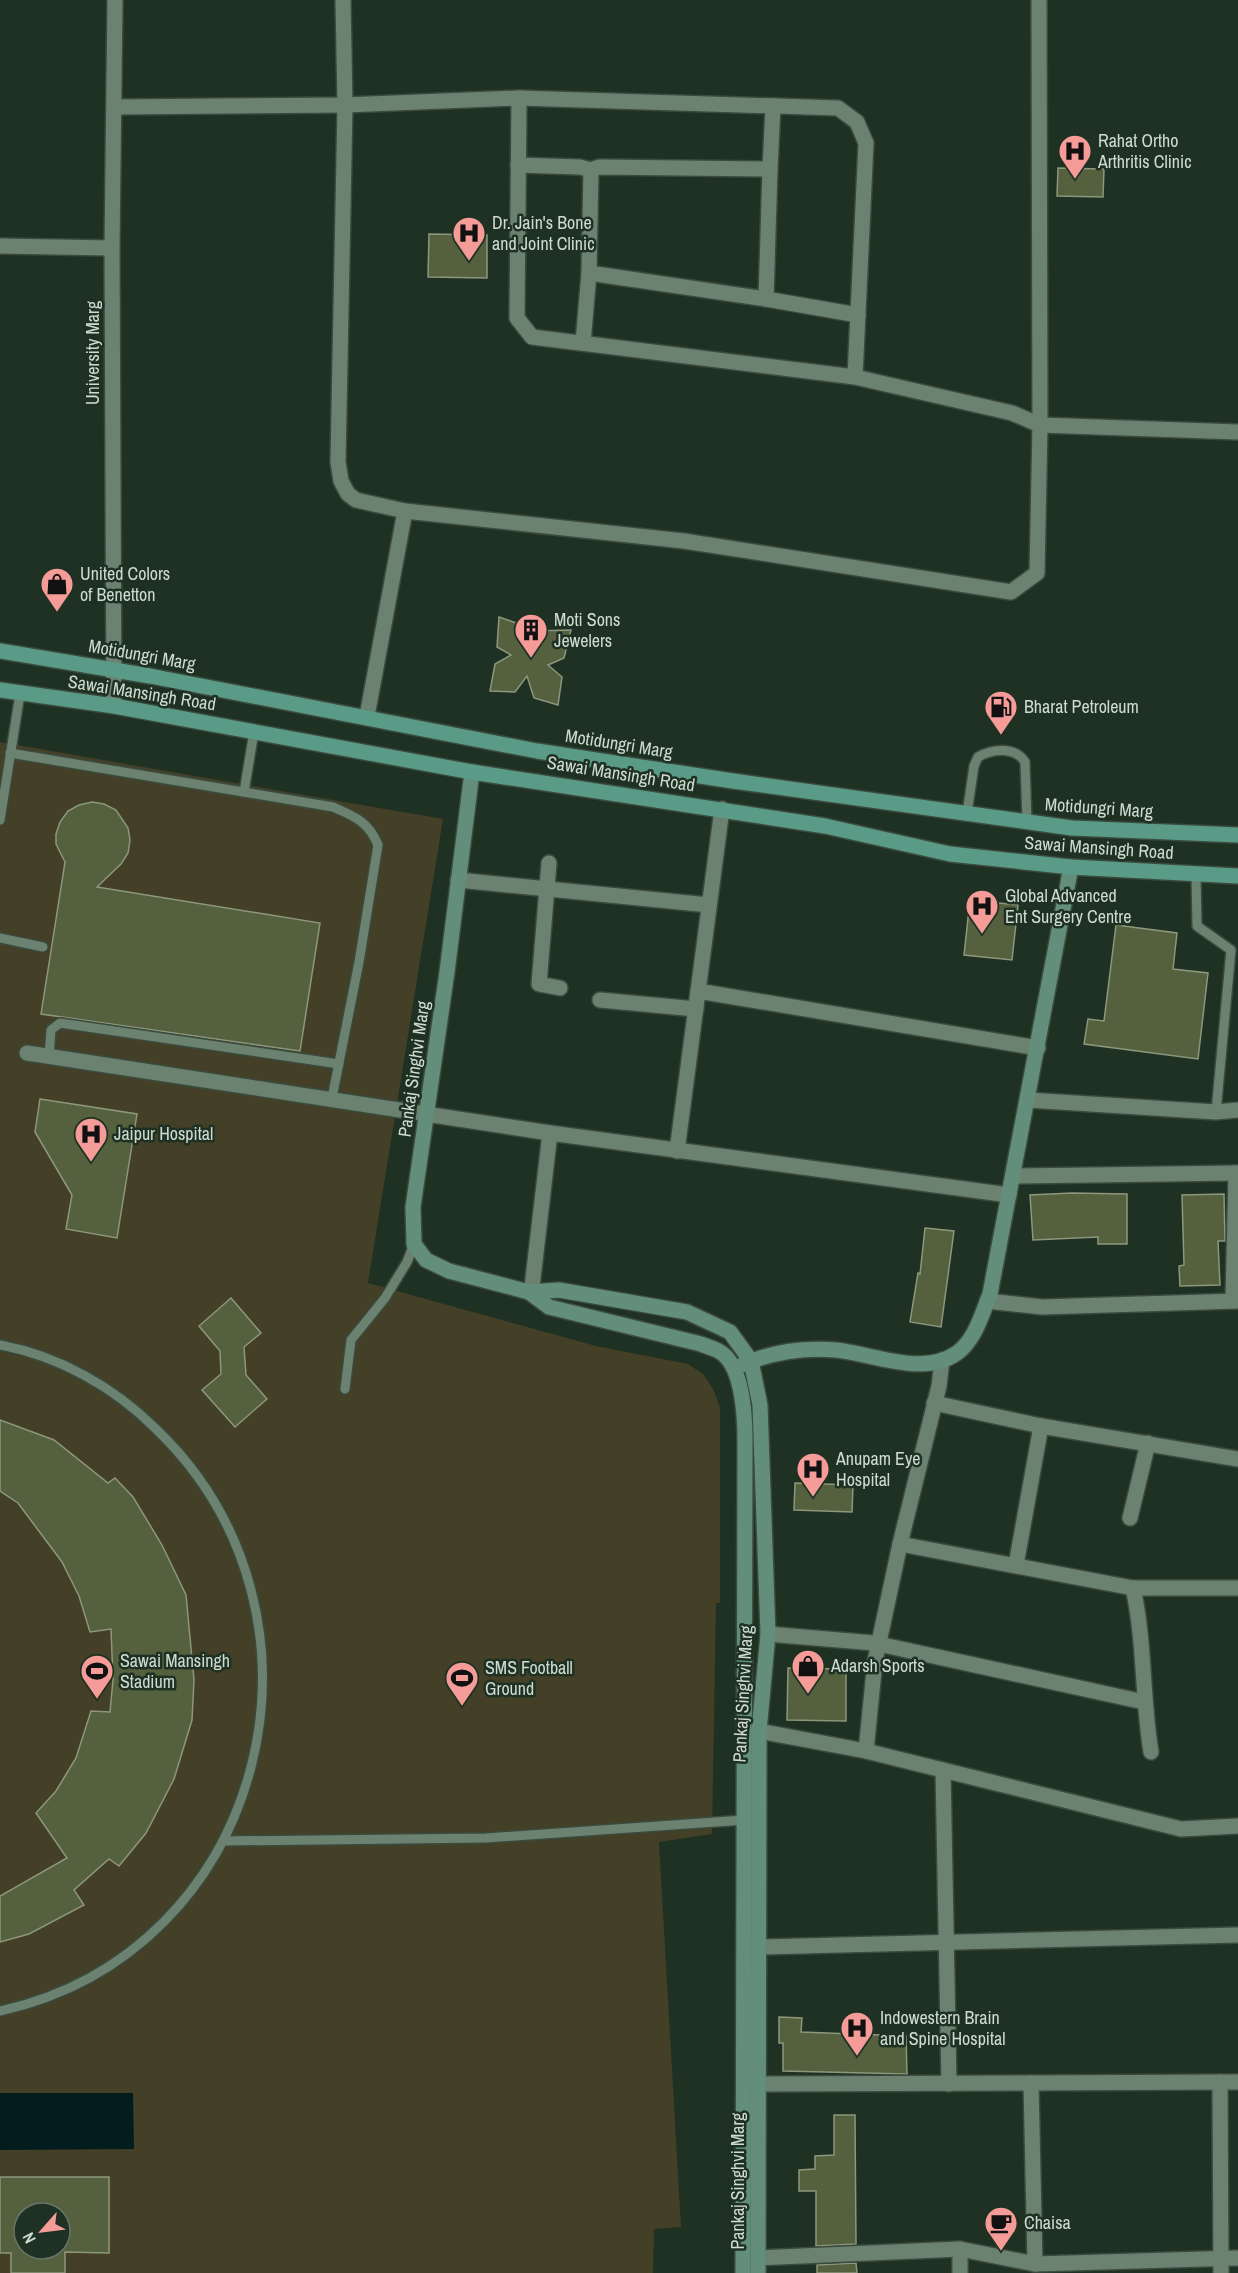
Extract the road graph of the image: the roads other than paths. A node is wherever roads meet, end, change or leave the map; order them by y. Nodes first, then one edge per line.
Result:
1 (115, 0) edge
2 (343, 0) edge
3 (1039, 0) edge
4 (519, 98) junction
5 (345, 105) junction
6 (773, 106) junction
7 (114, 107) junction
8 (518, 165) junction
9 (770, 169) junction
10 (591, 170) junction
11 (0, 246) edge
12 (112, 248) junction
13 (589, 273) junction
14 (766, 299) junction
15 (858, 315) junction
16 (583, 343) junction
17 (855, 377) junction
18 (1040, 425) junction
19 (1238, 432) edge
20 (405, 511) junction
21 (0, 651) edge
22 (116, 669) junction
23 (0, 690) edge
24 (20, 693) junction
25 (114, 706) junction
26 (367, 716) junction
27 (254, 732) junction
28 (10, 753) junction
29 (472, 772) junction
30 (244, 792) junction
31 (722, 809) junction
32 (967, 813) junction
33 (0, 820) edge
34 (1027, 822) junction
35 (1238, 835) edge
36 (549, 863) dead end
37 (1071, 867) junction
38 (1196, 875) junction
39 (1238, 876) edge
40 (458, 880) junction
41 (547, 889) junction
42 (709, 906) junction
43 (0, 938) edge
44 (43, 946) dead end
45 (560, 988) dead end
46 (698, 991) junction
47 (600, 1000) dead end
48 (696, 1009) junction
49 (1038, 1048) junction
50 (27, 1053) dead end
51 (49, 1057) junction
52 (339, 1065) junction
53 (332, 1098) junction
54 (1028, 1100) junction
55 (1238, 1110) edge
56 (1216, 1112) junction
57 (428, 1113) junction
58 (550, 1133) junction
59 (677, 1151) junction
60 (1237, 1173) edge
61 (1013, 1176) junction
62 (1009, 1195) junction
63 (414, 1244) junction
64 (529, 1292) junction
65 (987, 1301) junction
66 (1235, 1301) edge
67 (0, 1345) edge
68 (942, 1360) junction
69 (751, 1361) junction
70 (734, 1368) junction
71 (345, 1389) dead end
72 (934, 1403) junction
73 (1041, 1426) junction
74 (1148, 1443) junction
75 (1238, 1459) edge
76 (1130, 1518) dead end
77 (900, 1544) junction
78 (1016, 1565) junction
79 (1133, 1588) junction
80 (1238, 1588) edge
81 (744, 1632) junction
82 (768, 1634) junction
83 (878, 1644) junction
84 (1144, 1702) junction
85 (751, 1730) junction
86 (866, 1751) junction
87 (1151, 1752) dead end
88 (943, 1770) junction
89 (744, 1820) junction
90 (1238, 1826) edge
91 (223, 1841) junction
92 (1238, 1935) edge
93 (945, 1944) junction
94 (752, 1948) junction
95 (0, 2011) edge
96 (1220, 2082) junction
97 (1238, 2082) edge
98 (750, 2084) junction
99 (949, 2084) junction
100 (1031, 2084) junction
101 (960, 2249) junction
102 (1238, 2258) edge
103 (758, 2265) edge
104 (1221, 2266) edge
105 (1043, 2267) edge
106 (743, 2273) edge
107 (960, 2273) edge

1 - 7 street, University Marg
2 - 5 street
3 - 18 street
4 - 5 street
4 - 6 street
4 - 8 street
5 - 7 street
5 - 20 street
6 - 9 street
6 - 15 street
7 - 12 street, University Marg
8 - 10 street
8 - 16 street
9 - 10 street
9 - 14 street
10 - 13 street
11 - 12 street
12 - 22 street, University Marg
13 - 14 street
13 - 16 street
14 - 15 street
15 - 17 street
16 - 17 street
17 - 18 street
18 - 19 street
18 - 20 street
20 - 26 street
21 - 22 main road, Motidungri Marg
22 - 25 street, University Marg
22 - 26 main road, Motidungri Marg
23 - 24 main road, Sawai Mansingh Road
24 - 25 main road, Sawai Mansingh Road
24 - 28 lane
25 - 27 main road, Sawai Mansingh Road
26 - 32 main road, Motidungri Marg
27 - 29 main road, Sawai Mansingh Road
27 - 30 lane
28 - 30 lane
28 - 33 lane
29 - 31 main road, Sawai Mansingh Road
29 - 40 street, Pankaj Singhvi Marg
30 - 52 lane
31 - 37 main road, Sawai Mansingh Road
31 - 42 street
32 - 34 main road, Motidungri Marg
32 - 34 lane
34 - 35 main road, Motidungri Marg
36 - 41 street
37 - 38 main road, Sawai Mansingh Road
37 - 49 street
38 - 39 main road, Sawai Mansingh Road
38 - 56 lane
40 - 41 street
40 - 57 street, Pankaj Singhvi Marg
41 - 42 street
41 - 45 street
42 - 46 street
43 - 44 lane
46 - 48 street
46 - 49 street
47 - 48 street
48 - 59 street
49 - 54 street
50 - 51 street
51 - 52 lane
51 - 53 street
52 - 53 lane
53 - 57 street
54 - 56 street
54 - 61 street
55 - 56 street
57 - 58 street
57 - 63 street, Pankaj Singhvi Marg
58 - 59 street
58 - 64 street
59 - 62 street
60 - 61 street
60 - 66 street
61 - 62 street
62 - 65 street
63 - 64 street, Pankaj Singhvi Marg
63 - 71 lane
64 - 69 street, Pankaj Singhvi Marg
64 - 70 street, Pankaj Singhvi Marg
65 - 66 street
65 - 68 street
67 - 91 lane
68 - 69 street
68 - 72 street
69 - 70 street
69 - 82 street, Pankaj Singhvi Marg
70 - 81 street, Pankaj Singhvi Marg
72 - 73 street
72 - 77 street
73 - 74 street
73 - 78 street
74 - 75 street
74 - 76 street
77 - 78 street
77 - 83 street
78 - 79 street
79 - 80 street
79 - 84 street
81 - 82 street
81 - 85 street, Pankaj Singhvi Marg
82 - 83 street
82 - 85 street, Pankaj Singhvi Marg
83 - 84 street
83 - 86 street
84 - 87 street
85 - 86 street
85 - 89 street, Pankaj Singhvi Marg
85 - 94 street, Pankaj Singhvi Marg
86 - 88 street
88 - 90 street
88 - 93 street
89 - 91 lane
89 - 94 street, Pankaj Singhvi Marg
91 - 95 lane
92 - 93 street
93 - 94 street
93 - 99 street
94 - 98 street, Pankaj Singhvi Marg
96 - 97 street
96 - 100 street
96 - 104 street
98 - 99 street
98 - 103 street, Pankaj Singhvi Marg
98 - 106 street, Pankaj Singhvi Marg
99 - 100 street
100 - 105 street
101 - 103 street
101 - 105 street
101 - 107 street
102 - 104 street
104 - 105 street

